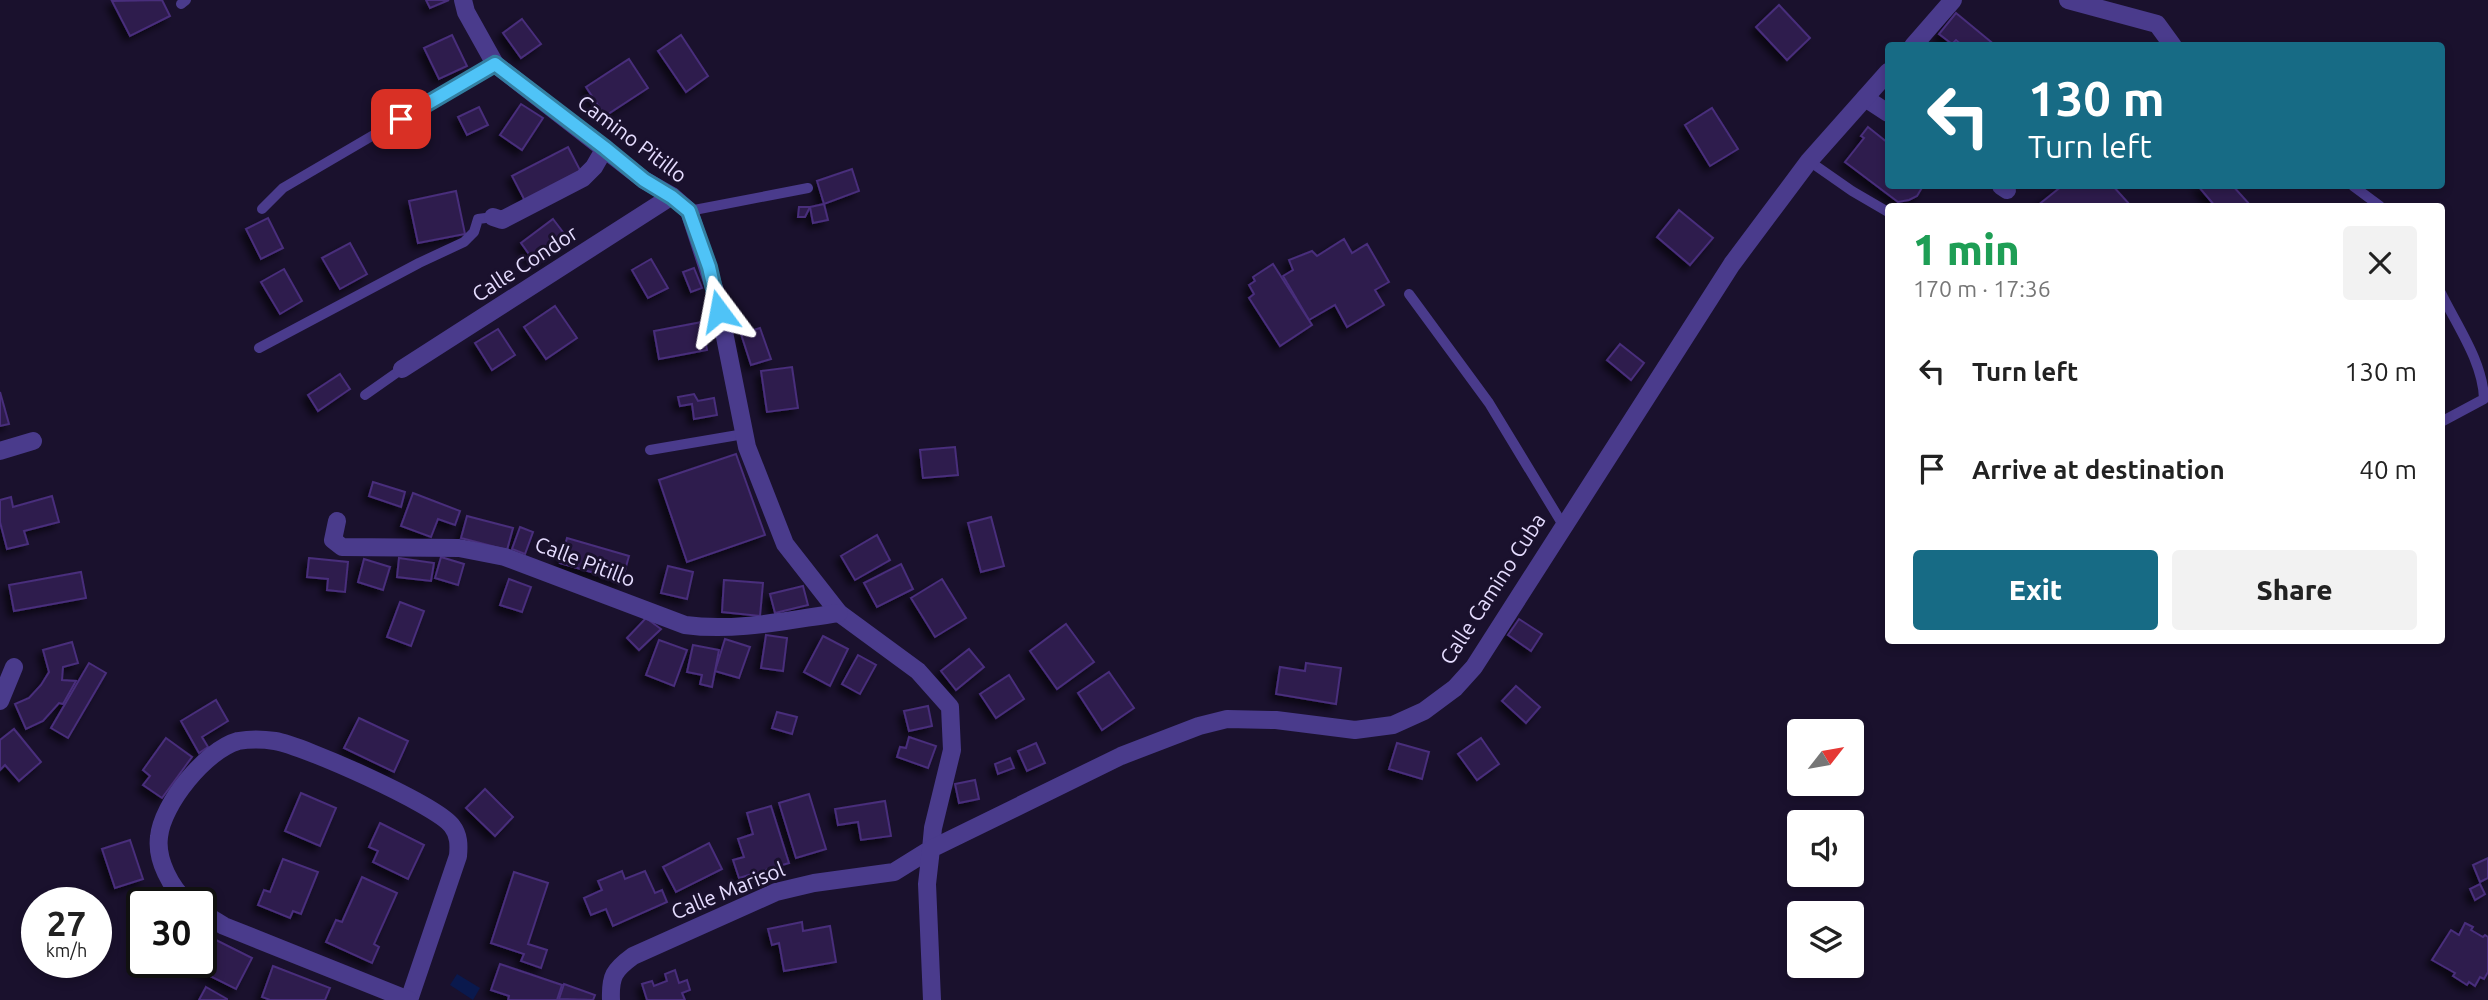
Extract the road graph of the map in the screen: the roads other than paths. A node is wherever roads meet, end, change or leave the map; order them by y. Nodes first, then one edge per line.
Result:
1 (463, 0) edge
2 (1953, 0) edge
3 (2068, 0) edge
4 (1916, 42) edge
5 (2170, 42) edge
6 (495, 64) junction
7 (1885, 75) edge
8 (1865, 98) junction
9 (1885, 111) edge
10 (605, 148) junction
11 (1809, 161) junction
12 (808, 188) dead end
13 (2357, 189) edge
14 (672, 197) junction
15 (2376, 203) edge
16 (262, 209) dead end
17 (1885, 210) edge
18 (689, 211) junction
19 (493, 217) joint
20 (1409, 294) dead end
21 (2445, 301) edge
22 (259, 348) dead end
23 (402, 369) joint
24 (365, 395) dead end
25 (2445, 420) edge
26 (744, 433) junction
27 (33, 441) dead end
28 (650, 450) dead end
29 (0, 451) edge
30 (337, 521) dead end
31 (1563, 525) junction
32 (839, 613) junction
33 (13, 667) dead end
34 (0, 701) edge
35 (931, 849) junction
36 (173, 887) edge
37 (217, 922) edge
38 (409, 1000) edge
39 (611, 1000) edge
40 (932, 1000) edge

1 - 6 street, Camino Pitillo
2 - 4 street
3 - 5 street
6 - 10 street, Camino Pitillo
6 - 16 lane
7 - 8 street, Calle Camino Cuba
8 - 9 street
8 - 11 street, Calle Camino Cuba
10 - 14 street, Camino Pitillo
10 - 19 street
11 - 17 lane
11 - 31 street, Calle Camino Cuba
12 - 18 lane
13 - 15 lane
14 - 18 street, Camino Pitillo
14 - 23 street, Calle Condor
18 - 26 street, Camino Pitillo
19 - 22 lane
20 - 31 lane
21 - 25 lane
23 - 24 lane
26 - 28 lane
26 - 32 street, Camino Pitillo
27 - 29 street
30 - 32 street, Calle Pitillo
31 - 35 street, Calle Camino Cuba
32 - 35 street, Camino Pitillo
33 - 34 street
35 - 39 street, Calle Marisol
35 - 40 street
36 - 38 street
37 - 38 street

